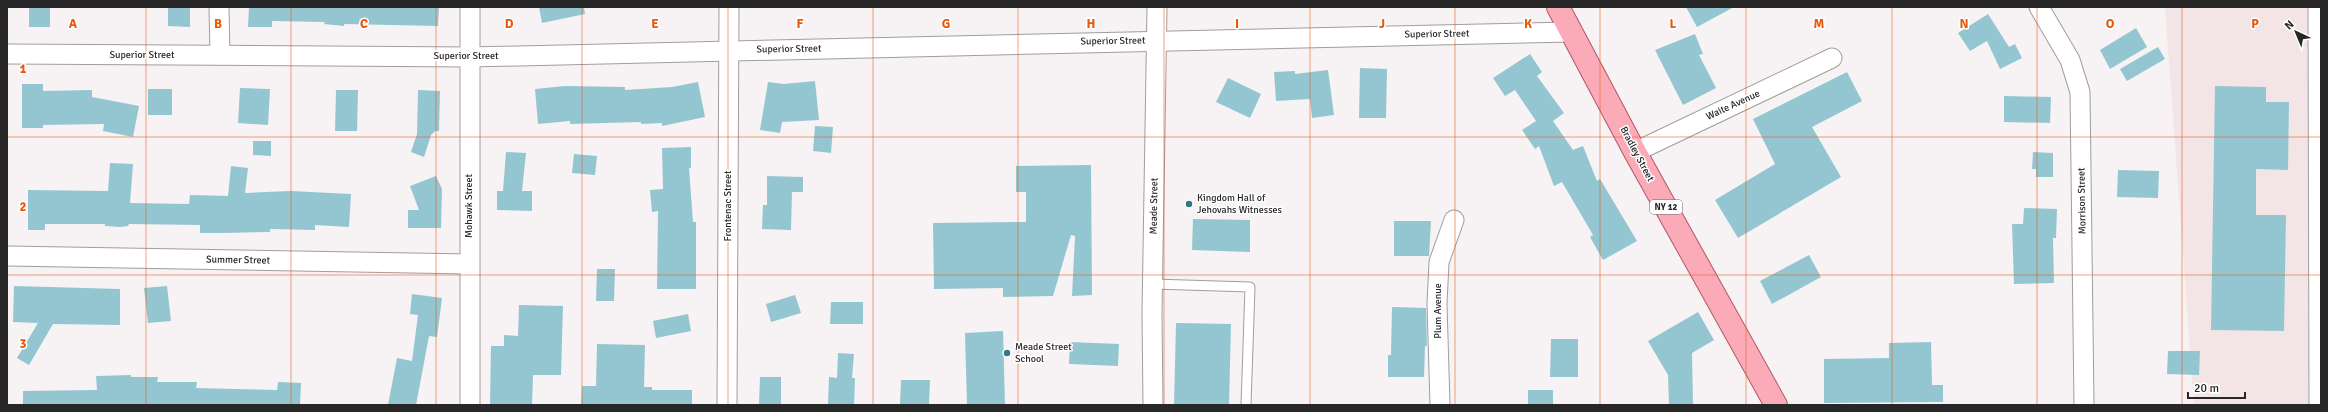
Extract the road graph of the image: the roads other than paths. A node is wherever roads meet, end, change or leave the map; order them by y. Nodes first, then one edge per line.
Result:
1 (219, 7) edge
2 (470, 7) edge
3 (729, 7) edge
4 (1158, 7) edge
5 (1558, 7) edge
6 (2039, 7) edge
7 (2318, 7) edge
8 (1572, 32) junction
9 (1158, 40) junction
10 (728, 51) junction
11 (7, 54) edge
12 (220, 55) junction
13 (470, 57) junction
14 (1832, 58) dead end
15 (1635, 152) junction
16 (1454, 220) dead end
17 (7, 256) edge
18 (469, 264) junction
19 (1152, 284) junction
20 (470, 405) edge
21 (727, 405) edge
22 (1153, 405) edge
23 (1246, 405) edge
24 (1440, 405) edge
25 (1776, 405) edge
26 (2084, 405) edge
27 (2319, 405) edge

1 - 12 street
2 - 13 street, Mohawk Street
3 - 10 street, Frontenac Street
4 - 9 street, Meade Street
5 - 8 main road, Bradley Street / NY 12
6 - 26 street, Morrison Street
7 - 27 street
8 - 9 street, Superior Street
8 - 15 main road, Bradley Street / NY 12
9 - 10 street, Superior Street
9 - 19 street, Meade Street
10 - 13 street, Superior Street
10 - 21 street, Frontenac Street
11 - 12 street, Superior Street
12 - 13 street, Superior Street
13 - 18 street, Mohawk Street
14 - 15 street, Waite Avenue
15 - 25 main road, Bradley Street / NY 12
16 - 24 street, Plum Avenue
17 - 18 street, Summer Street
18 - 20 street, Mohawk Street
19 - 22 street, Meade Street
19 - 23 lane

